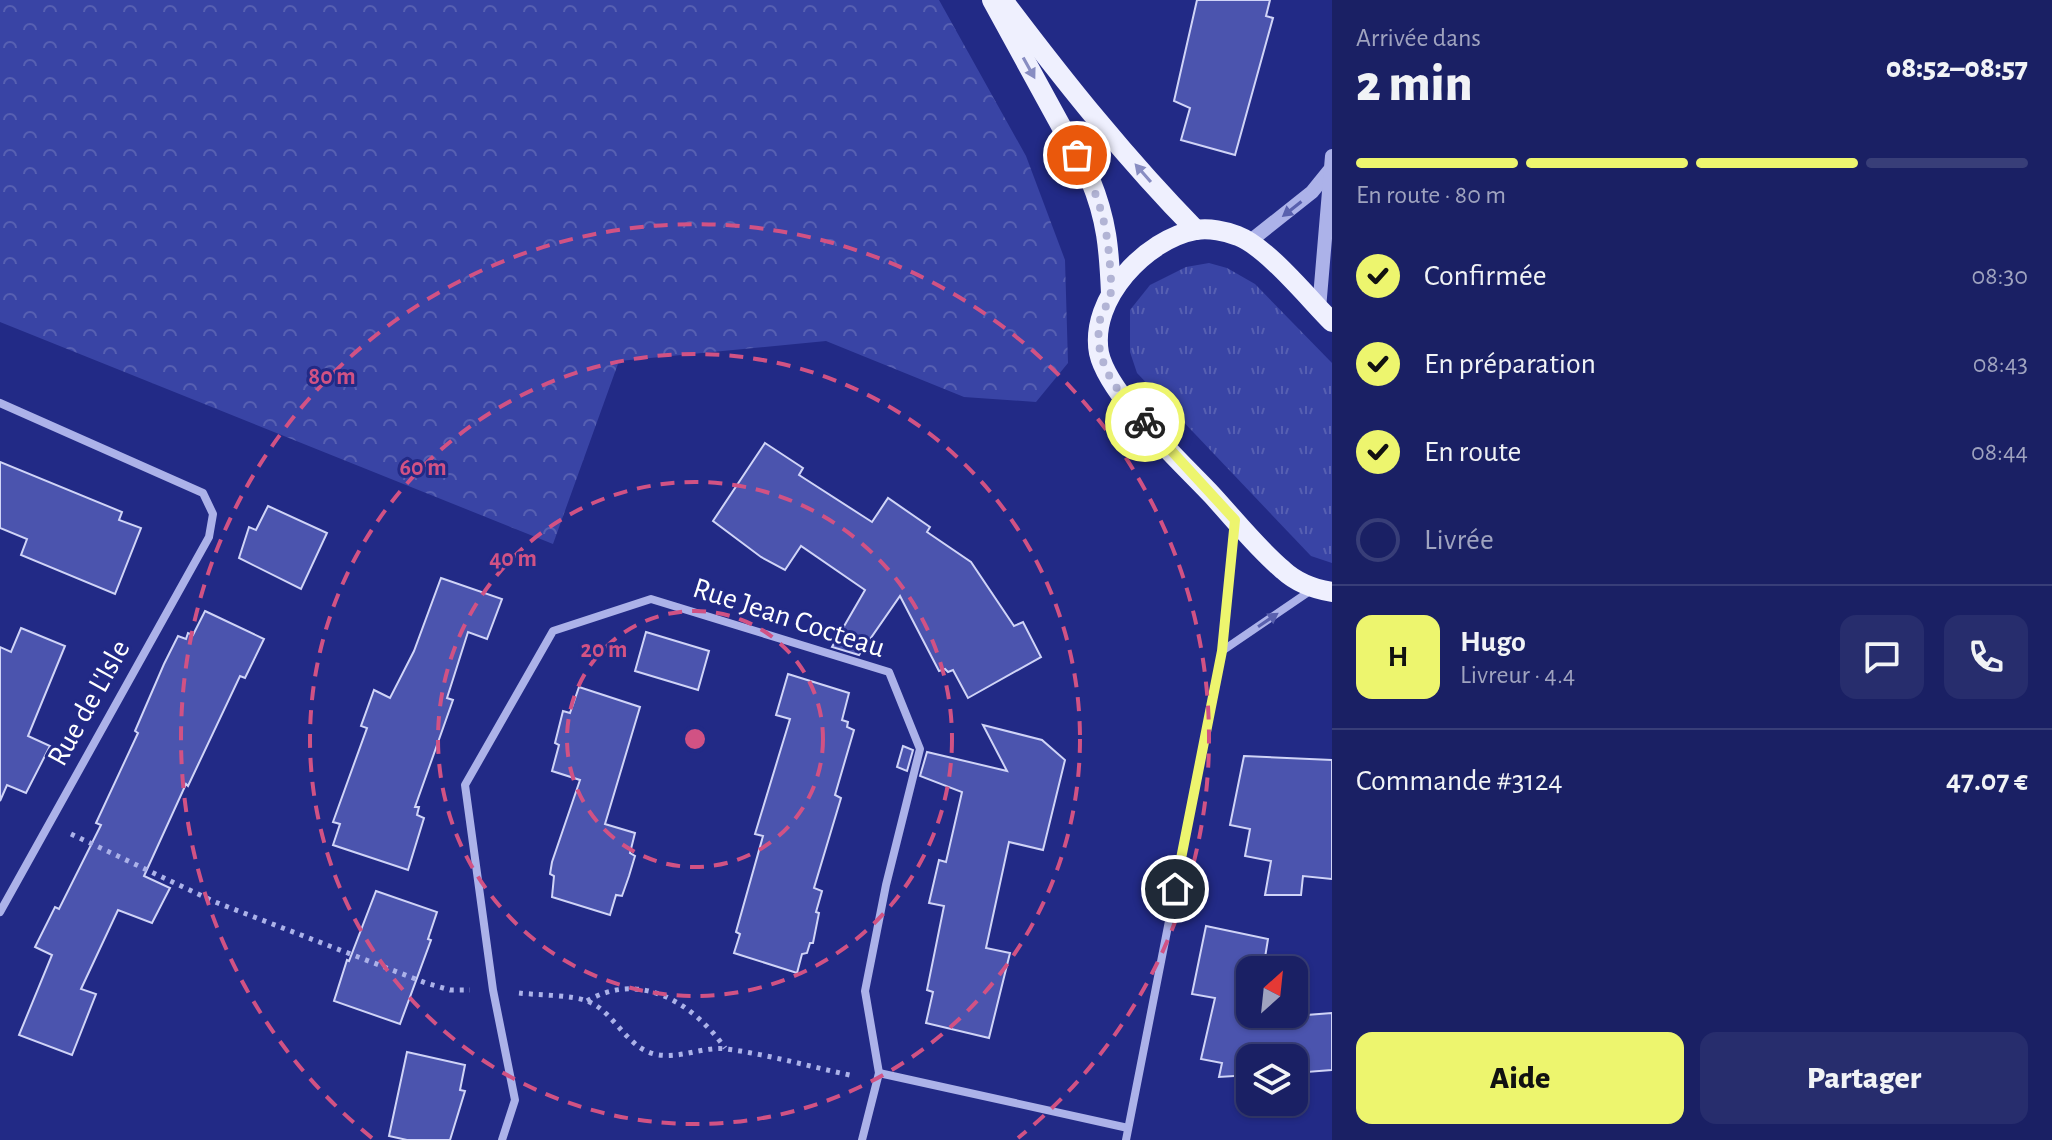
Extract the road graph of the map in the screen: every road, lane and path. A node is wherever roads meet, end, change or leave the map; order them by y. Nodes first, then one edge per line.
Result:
1 (992, 0) edge
2 (1003, 0) edge
3 (1330, 163) edge
4 (1196, 230) junction
5 (1249, 242) junction
6 (1111, 293) junction
7 (1326, 315) edge
8 (0, 403) edge
9 (1235, 520) junction
10 (1323, 590) edge
11 (1222, 651) junction
12 (51, 824) junction
13 (0, 912) edge
14 (493, 990) junction
15 (587, 1001) junction
16 (726, 1049) junction
17 (879, 1073) junction
18 (1128, 1128) junction
19 (502, 1140) edge
20 (862, 1140) edge
21 (1126, 1140) edge

1 -> 6 main road
4 -> 2 main road
3 -> 5 street
3 - 7 street
4 - 5 main road
4 - 6 main road
5 - 7 main road
6 - 9 main road
8 - 12 street, Rue de L'Isle
9 - 10 main road
9 - 11 street
11 -> 10 street
11 - 18 street
12 - 13 street, Rue de L'Isle
12 - 14 path
14 - 15 path
14 - 17 street, Rue Jean Cocteau
14 - 19 street, Rue Jean Cocteau
15 - 16 path
15 - 16 path
16 - 17 path
17 - 18 street
17 - 20 street
18 - 21 street

